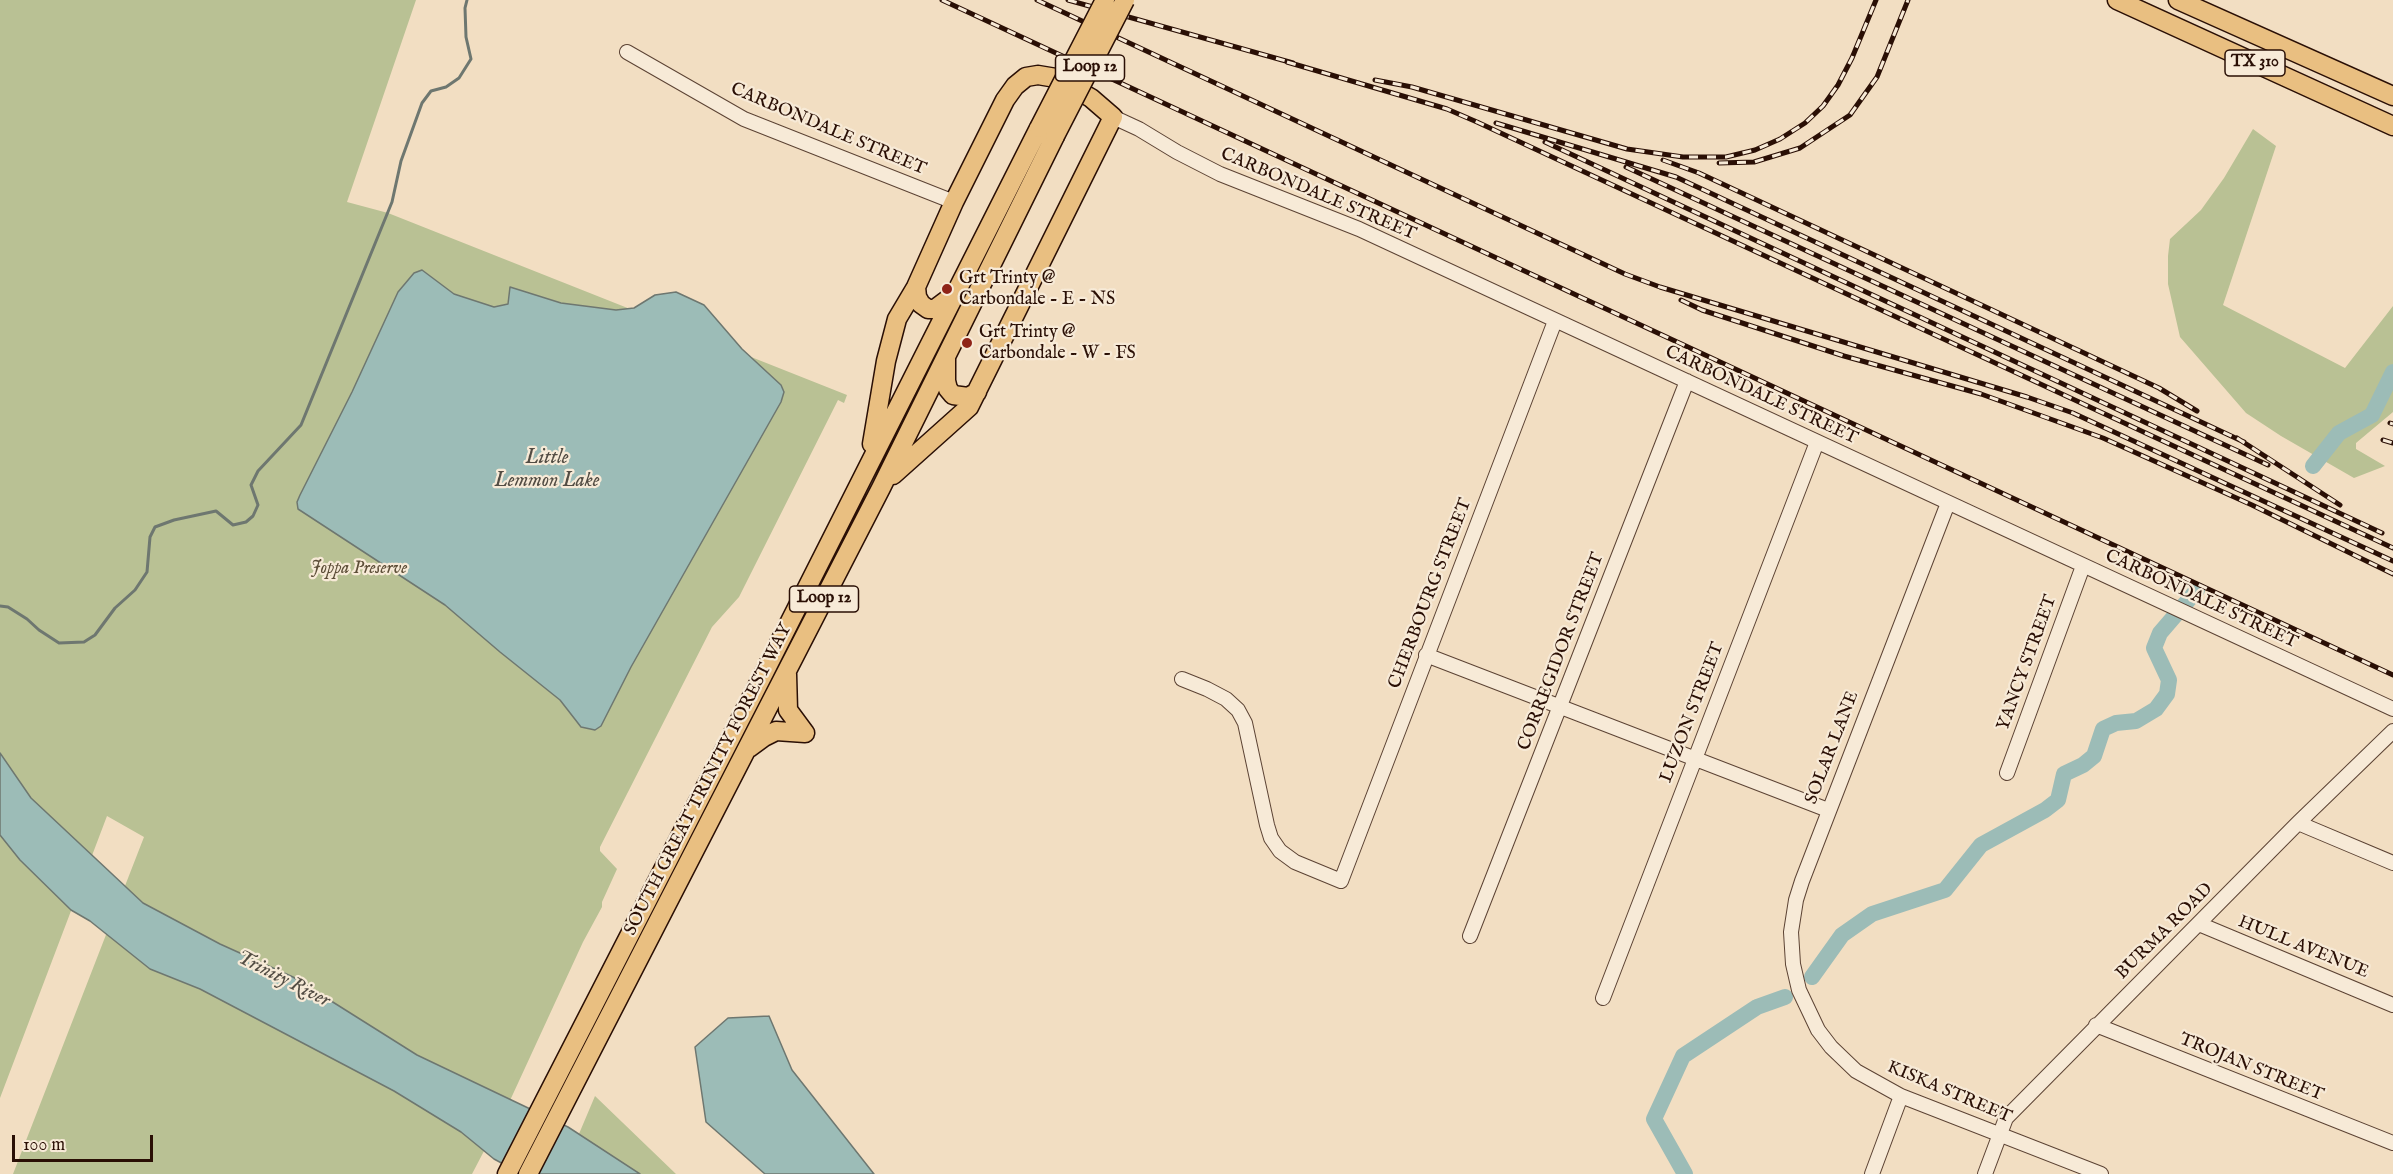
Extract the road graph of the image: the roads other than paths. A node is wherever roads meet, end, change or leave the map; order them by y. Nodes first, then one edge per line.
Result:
1 (1105, 0) edge
2 (1125, 0) edge
3 (2117, 0) edge
4 (2178, 0) edge
5 (2218, 18) junction
6 (627, 52) dead end
7 (2393, 85) edge
8 (2393, 96) edge
9 (1113, 117) junction
10 (2393, 126) edge
11 (954, 202) junction
12 (916, 287) junction
13 (953, 296) junction
14 (1556, 321) junction
15 (947, 351) junction
16 (1687, 381) junction
17 (977, 392) junction
18 (1817, 442) junction
19 (867, 466) junction
20 (881, 488) junction
21 (1948, 503) junction
22 (2083, 566) junction
23 (780, 641) junction
24 (1426, 655) junction
25 (787, 671) junction
26 (1182, 679) dead end
27 (1560, 706) junction
28 (2393, 709) edge
29 (767, 711) junction
30 (2393, 730) edge
31 (746, 751) junction
32 (1695, 757) junction
33 (2007, 773) dead end
34 (1828, 810) junction
35 (2298, 823) junction
36 (2393, 863) edge
37 (2199, 924) junction
38 (1470, 936) dead end
39 (1603, 998) dead end
40 (2393, 1005) edge
41 (1808, 1012) joint
42 (2096, 1025) junction
43 (1900, 1096) junction
44 (1999, 1134) junction
45 (2393, 1143) edge
46 (507, 1174) edge
47 (528, 1174) edge
48 (1872, 1174) edge
49 (1985, 1174) edge
50 (2102, 1174) edge

1 - 13 main road, SOUTH GREAT TRINITY FOREST WAY / Loop 12, bridge
2 - 15 main road, SOUTH GREAT TRINITY FOREST WAY / Loop 12, bridge
3 - 10 main road, TX 310
4 - 5 main road, TX 310
5 - 7 main road
5 - 8 main road, TX 310
6 - 11 street, CARBONDALE STREET
9 - 11 main road
9 - 14 street, CARBONDALE STREET
9 - 17 main road
11 - 12 main road
12 - 13 main road
12 - 19 main road
13 - 19 main road, SOUTH GREAT TRINITY FOREST WAY / Loop 12
14 - 16 street, CARBONDALE STREET
14 - 24 street, CHERBOURG STREET
15 - 17 main road
15 - 20 main road, SOUTH GREAT TRINITY FOREST WAY / Loop 12
16 - 18 street, CARBONDALE STREET
16 - 27 street, CORREGIDOR STREET
17 - 20 main road
18 - 21 street, CARBONDALE STREET
18 - 32 street, LUZON STREET
19 - 23 main road, SOUTH GREAT TRINITY FOREST WAY / Loop 12
20 - 25 main road, SOUTH GREAT TRINITY FOREST WAY / Loop 12
21 - 22 street, CARBONDALE STREET
21 - 34 street, SOLAR LANE
22 - 28 street, CARBONDALE STREET
22 - 33 street, YANCY STREET
23 - 29 main road
23 - 46 main road, SOUTH GREAT TRINITY FOREST WAY / Loop 12
24 - 26 street, CHERBOURG STREET
24 - 27 street
25 - 29 main road, SOUTH GREAT TRINITY FOREST WAY / Loop 12
25 - 31 main road
27 - 32 street
27 - 38 street, CORREGIDOR STREET
29 - 31 main road, SOUTH GREAT TRINITY FOREST WAY / Loop 12
30 - 35 street, BURMA ROAD
31 - 47 main road, SOUTH GREAT TRINITY FOREST WAY / Loop 12
32 - 34 street
32 - 39 street, LUZON STREET
34 - 41 street, SOLAR LANE
35 - 36 street
35 - 37 street, BURMA ROAD
37 - 40 street, HULL AVENUE
37 - 42 street, BURMA ROAD
41 - 43 street, KISKA STREET
42 - 44 street, BURMA ROAD
42 - 45 street, TROJAN STREET
43 - 44 street, KISKA STREET
43 - 48 street
44 - 49 street, BURMA ROAD
44 - 50 street, KISKA STREET

